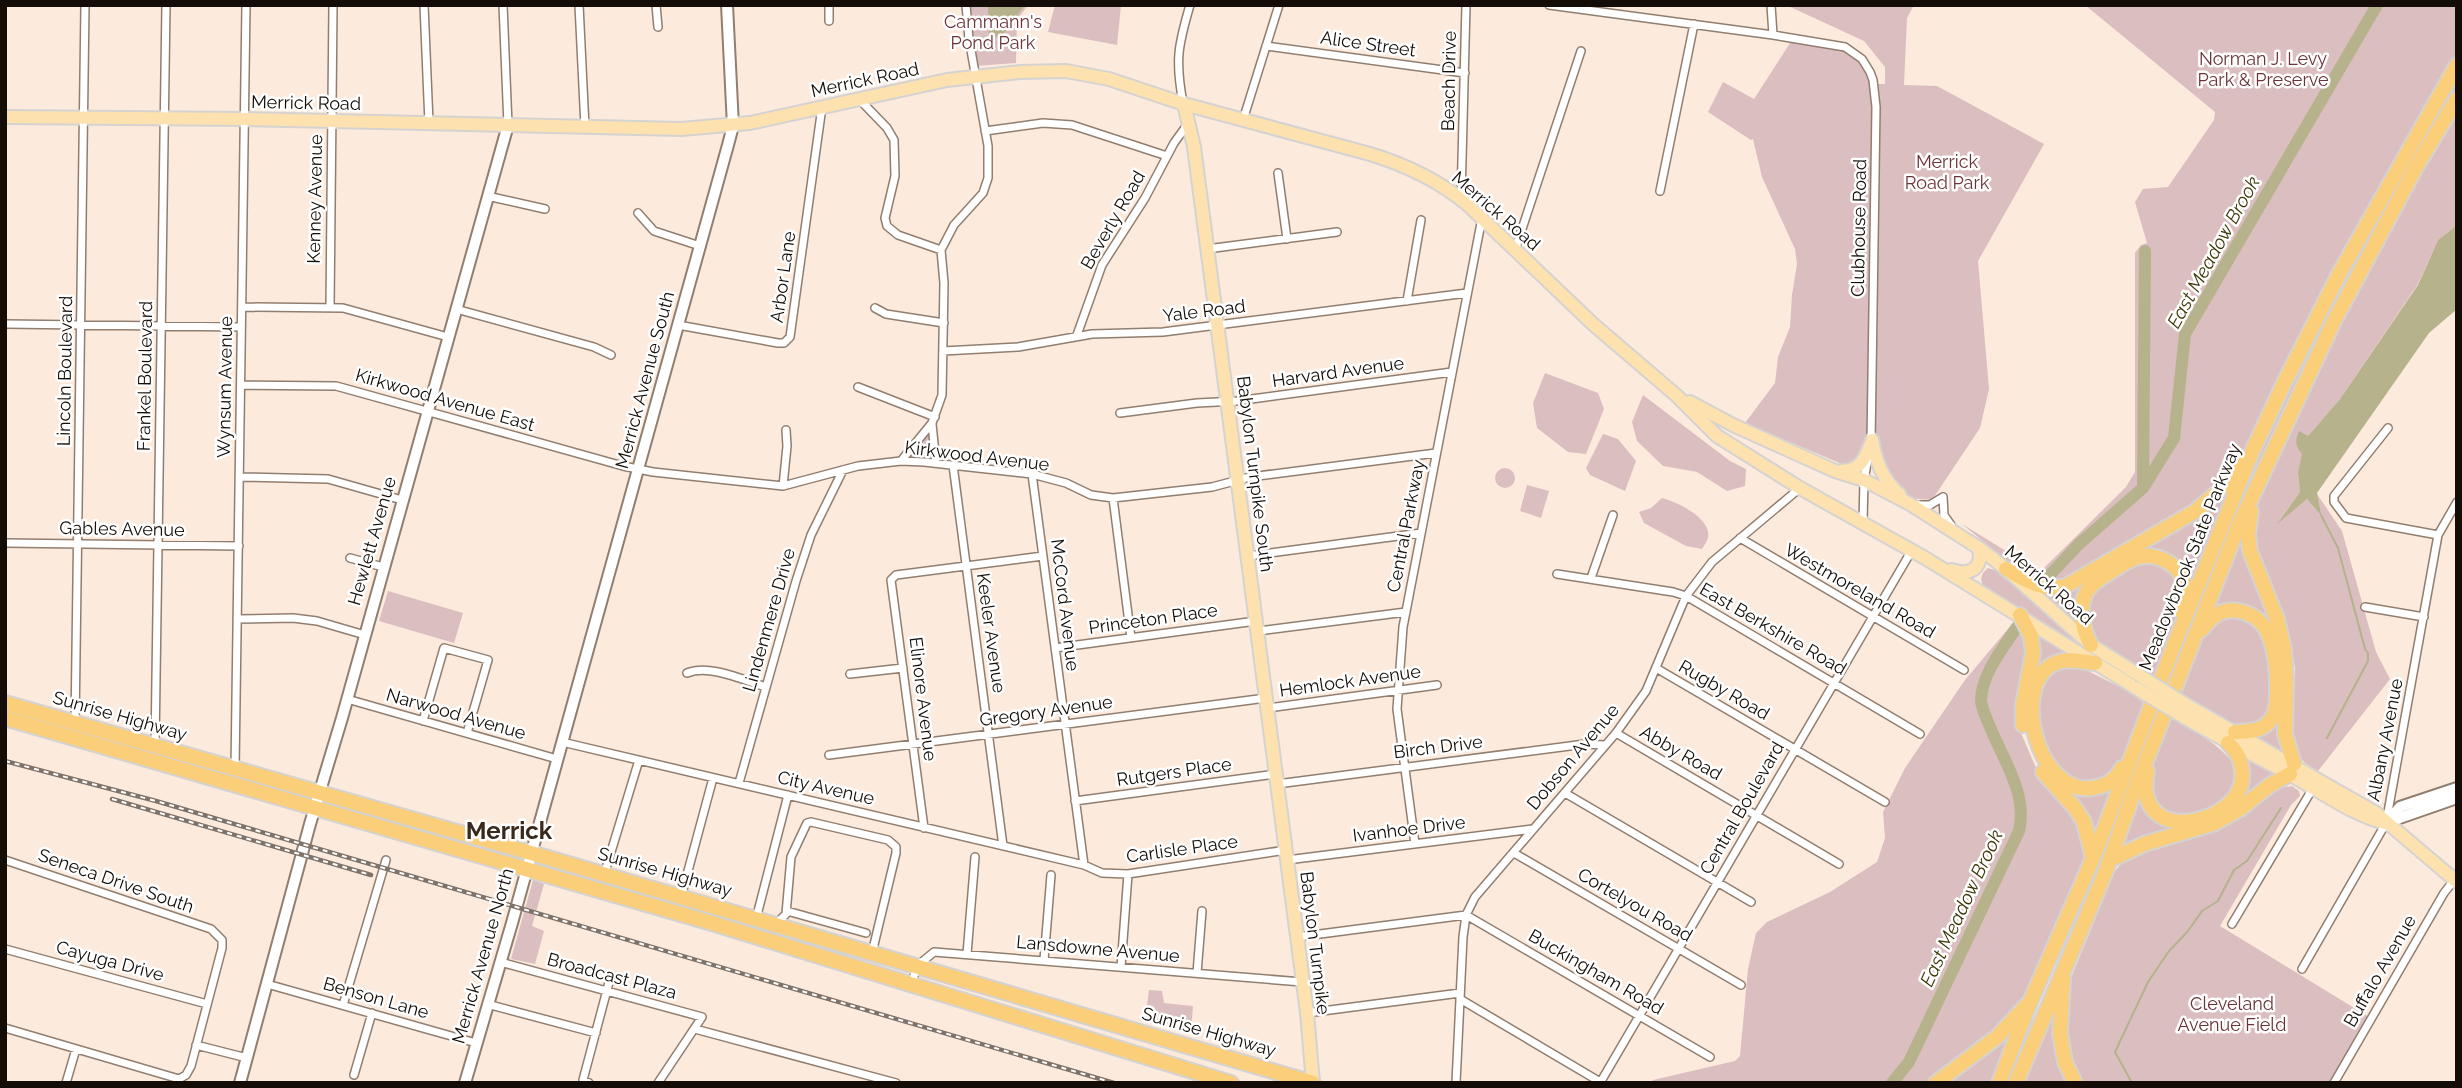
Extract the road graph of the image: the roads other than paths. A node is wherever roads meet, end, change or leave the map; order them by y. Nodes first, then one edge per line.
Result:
1 (85, 5) edge
2 (166, 5) edge
3 (246, 5) edge
4 (333, 5) edge
5 (425, 5) edge
6 (503, 5) edge
7 (579, 5) edge
8 (656, 5) edge
9 (727, 5) edge
10 (829, 5) edge
11 (966, 5) edge
12 (1191, 5) edge
13 (1279, 5) edge
14 (1466, 5) edge
15 (1549, 5) edge
16 (1622, 5) edge
17 (1771, 5) edge
18 (1621, 15) junction
19 (829, 21) dead end
20 (1695, 24) junction
21 (657, 27) dead end
22 (1773, 35) junction
23 (1266, 46) junction
24 (1581, 51) dead end
25 (2457, 65) edge
26 (1465, 73) junction
27 (976, 77) junction
28 (2457, 99) edge
29 (860, 100) junction
30 (1184, 104) junction
31 (822, 107) junction
32 (5, 117) edge
33 (84, 117) junction
34 (165, 119) junction
35 (244, 119) junction
36 (1243, 120) junction
37 (332, 121) junction
38 (429, 123) junction
39 (508, 125) junction
40 (1187, 125) junction
41 (733, 126) junction
42 (585, 127) junction
43 (985, 131) junction
44 (1167, 156) junction
45 (1278, 173) dead end
46 (1660, 191) dead end
47 (487, 196) junction
48 (1461, 199) junction
49 (545, 209) dead end
50 (638, 213) dead end
51 (1482, 218) junction
52 (1421, 220) dead end
53 (1337, 232) dead end
54 (1287, 239) junction
55 (700, 246) junction
56 (941, 250) junction
57 (1208, 250) junction
58 (1515, 250) junction
59 (1467, 293) junction
60 (1407, 301) junction
61 (242, 307) junction
62 (330, 308) junction
63 (875, 308) dead end
64 (456, 309) junction
65 (944, 323) junction
66 (5, 324) edge
67 (1217, 324) junction
68 (81, 325) junction
69 (161, 326) junction
70 (678, 326) junction
71 (242, 327) junction
72 (1077, 335) junction
73 (448, 337) junction
74 (943, 351) junction
75 (611, 355) dead end
76 (1452, 372) junction
77 (241, 385) junction
78 (858, 387) dead end
79 (1677, 396) junction
80 (1228, 401) junction
81 (427, 412) junction
82 (1120, 413) dead end
83 (933, 420) junction
84 (2388, 428) dead end
85 (786, 429) dead end
86 (1872, 440) junction
87 (1781, 447) junction
88 (2252, 452) junction
89 (1436, 453) junction
90 (901, 461) junction
91 (936, 463) junction
92 (953, 465) junction
93 (1767, 468) junction
94 (638, 469) junction
95 (844, 470) junction
96 (1835, 471) junction
97 (1032, 474) junction
98 (240, 477) junction
99 (1864, 480) junction
100 (1238, 481) junction
101 (783, 486) junction
102 (1800, 488) junction
103 (1113, 498) junction
104 (2252, 499) junction
105 (402, 500) junction
106 (2457, 502) edge
107 (1910, 504) junction
108 (1613, 515) dead end
109 (1863, 522) junction
110 (1421, 533) junction
111 (2438, 535) junction
112 (1740, 538) junction
113 (1964, 538) junction
114 (5, 543) edge
115 (78, 544) junction
116 (158, 545) junction
117 (239, 546) junction
118 (1979, 548) junction
119 (1912, 550) junction
120 (1043, 556) junction
121 (1248, 556) junction
122 (350, 558) dead end
123 (1925, 558) junction
124 (966, 566) junction
125 (383, 567) junction
126 (2006, 569) junction
127 (1557, 573) dead end
128 (1591, 578) junction
129 (1686, 596) junction
130 (1989, 596) junction
131 (2365, 607) dead end
132 (1406, 612) junction
133 (2020, 615) junction
134 (1873, 617) junction
135 (2424, 617) junction
136 (237, 619) junction
137 (1257, 626) junction
138 (365, 635) junction
139 (1131, 638) junction
140 (2193, 639) junction
141 (2176, 640) junction
142 (2091, 645) junction
143 (1055, 648) junction
144 (2095, 663) junction
145 (902, 668) junction
146 (1656, 668) junction
147 (1964, 670) dead end
148 (687, 673) dead end
149 (850, 674) dead end
150 (2137, 682) junction
151 (1834, 683) junction
152 (1437, 685) dead end
153 (766, 687) junction
154 (1399, 690) junction
155 (347, 699) junction
156 (5, 703) edge
157 (1267, 703) junction
158 (5, 718) edge
159 (423, 721) junction
160 (1065, 724) junction
161 (74, 730) junction
162 (467, 733) junction
163 (1616, 733) junction
164 (989, 734) junction
165 (1920, 734) dead end
166 (2232, 738) junction
167 (562, 742) junction
168 (2146, 742) junction
169 (912, 744) junction
170 (1604, 745) junction
171 (155, 746) junction
172 (1795, 750) junction
173 (829, 755) dead end
174 (557, 759) junction
175 (639, 760) junction
176 (1405, 768) junction
177 (235, 769) junction
178 (2292, 769) junction
179 (713, 778) junction
180 (1277, 779) junction
181 (739, 783) junction
182 (2313, 788) junction
183 (2457, 788) edge
184 (1565, 793) junction
185 (319, 794) junction
186 (788, 795) junction
187 (2457, 798) edge
188 (1075, 801) junction
189 (1885, 802) dead end
190 (314, 809) junction
191 (1756, 816) junction
192 (2386, 823) junction
193 (924, 828) junction
194 (1534, 829) junction
195 (1415, 844) junction
196 (1003, 846) junction
197 (531, 853) junction
198 (1514, 853) junction
199 (1287, 855) junction
200 (975, 857) dead end
201 (2093, 858) junction
202 (5, 860) edge
203 (386, 860) dead end
204 (2110, 860) junction
205 (1839, 864) dead end
206 (1084, 866) junction
207 (526, 869) junction
208 (1128, 874) junction
209 (604, 875) junction
210 (1051, 875) dead end
211 (2456, 880) edge
212 (1717, 882) junction
213 (681, 897) junction
214 (1751, 902) dead end
215 (787, 911) junction
216 (1202, 911) dead end
217 (1466, 915) junction
218 (756, 919) junction
219 (2232, 924) dead end
220 (776, 925) junction
221 (866, 933) dead end
222 (1297, 937) junction
223 (5, 949) edge
224 (1678, 949) junction
225 (872, 953) junction
226 (967, 954) junction
227 (1044, 960) junction
228 (500, 962) junction
229 (917, 966) junction
230 (1121, 967) junction
231 (2302, 969) dead end
232 (1197, 973) junction
233 (611, 975) dead end
234 (2063, 975) junction
235 (1302, 982) junction
236 (267, 984) junction
237 (1741, 985) dead end
238 (911, 986) junction
239 (608, 992) junction
240 (1460, 996) junction
241 (2030, 1002) junction
242 (207, 1004) junction
243 (487, 1004) junction
244 (343, 1005) junction
245 (372, 1013) junction
246 (1307, 1013) junction
247 (1639, 1015) junction
248 (5, 1028) edge
249 (695, 1029) junction
250 (596, 1033) junction
251 (476, 1043) junction
252 (196, 1045) junction
253 (76, 1049) junction
254 (1710, 1057) dead end
255 (247, 1058) junction
256 (354, 1075) dead end
257 (866, 1079) edge
258 (1601, 1082) edge
259 (66, 1083) edge
260 (240, 1083) edge
261 (465, 1083) edge
262 (589, 1083) edge
263 (659, 1083) edge
264 (896, 1083) edge
265 (1231, 1083) edge
266 (1313, 1083) edge
267 (1456, 1083) edge
268 (1936, 1083) edge
269 (1999, 1083) edge
270 (2016, 1083) edge
271 (2074, 1083) edge
272 (2334, 1083) edge

1 - 33 street, Lincoln Boulevard
2 - 34 street, Frankel Boulevard
3 - 35 street, Wynsum Avenue
4 - 37 street, Kenney Avenue
5 - 38 street
6 - 39 street, Hewlett Avenue
7 - 42 street
8 - 21 street
9 - 41 main road, Merrick Avenue South
10 - 19 street
11 - 27 street
12 - 30 street
13 - 23 street
14 - 26 street, Beach Drive
15 - 18 street, Clubhouse Road
16 - 18 street
17 - 22 street
18 - 20 street, Clubhouse Road
20 - 22 street, Clubhouse Road
20 - 46 street
22 - 86 street, Clubhouse Road
23 - 26 street, Alice Street
23 - 36 street
24 - 58 street
25 - 88 highway, Meadowbrook State Parkway
26 - 48 street, Beach Drive
27 - 29 main road, Merrick Road
27 - 30 main road, Merrick Road
27 - 43 street
28 - 104 highway, Meadowbrook State Parkway
29 - 31 main road, Merrick Road
29 - 56 street
30 - 36 main road, Merrick Road
30 - 40 main road, Babylon Turnpike South
31 - 41 main road, Merrick Road
31 - 70 street, Arbor Lane
32 - 33 main road, Merrick Road
33 - 34 main road, Merrick Road
33 - 68 street, Lincoln Boulevard
34 - 35 main road, Merrick Road
34 - 69 street, Frankel Boulevard
35 - 37 main road, Merrick Road
35 - 61 street, Wynsum Avenue
36 - 48 main road, Merrick Road
37 - 38 main road, Merrick Road
37 - 62 street, Kenney Avenue
38 - 39 main road, Merrick Road
39 - 42 main road, Merrick Road
39 - 47 main road, Hewlett Avenue
40 - 44 street, Beverly Road
40 - 57 main road, Babylon Turnpike South
41 - 42 main road, Merrick Road
41 - 55 main road, Merrick Avenue South
43 - 44 street
43 - 56 street
44 - 72 street, Beverly Road
45 - 54 street
47 - 49 street
47 - 64 main road, Hewlett Avenue
48 - 51 main road, Merrick Road
50 - 55 street
51 - 58 main road, Merrick Road
51 - 59 street, Central Parkway
52 - 60 street
53 - 54 street
54 - 57 street
55 - 70 main road, Merrick Avenue South
56 - 65 street
57 - 67 main road, Babylon Turnpike South
58 - 79 main road, Merrick Road
59 - 60 street, Yale Road
59 - 76 street, Central Parkway
60 - 67 street, Yale Road
61 - 62 street
61 - 71 street, Wynsum Avenue
62 - 73 street
63 - 65 street
64 - 73 main road, Hewlett Avenue
64 - 75 street
65 - 74 street
66 - 68 street
67 - 72 street, Yale Road
67 - 80 main road, Babylon Turnpike South
68 - 69 street
68 - 115 street, Lincoln Boulevard
69 - 71 street
69 - 116 street, Frankel Boulevard
70 - 94 main road, Merrick Avenue South
71 - 77 street, Wynsum Avenue
72 - 74 street, Yale Road
73 - 81 main road, Hewlett Avenue
74 - 83 street
76 - 80 street, Harvard Avenue
76 - 89 street, Central Parkway
77 - 81 street, Kirkwood Avenue East
77 - 98 street, Wynsum Avenue
78 - 83 street
79 - 87 main road, Merrick Road
79 - 93 main road, Merrick Road
80 - 82 street, Harvard Avenue
80 - 100 main road, Babylon Turnpike South
81 - 94 street, Kirkwood Avenue East
81 - 105 main road, Hewlett Avenue
83 - 90 street
83 - 91 street
84 - 111 street
85 - 101 street
86 - 96 main road
86 - 99 street, Clubhouse Road
86 - 107 main road
87 - 93 main road
87 - 96 main road, Merrick Road
88 - 126 highway
88 - 141 highway, Meadowbrook State Parkway
89 - 100 street, Kirkwood Avenue
89 - 110 street, Central Parkway
90 - 91 street, Kirkwood Avenue
90 - 95 street, Kirkwood Avenue
91 - 92 street, Kirkwood Avenue
92 - 97 street, Kirkwood Avenue
92 - 124 street, Keeler Avenue
93 - 102 main road, Merrick Road
94 - 101 street, Kirkwood Avenue
94 - 167 main road, Merrick Avenue South
95 - 101 street, Kirkwood Avenue
95 - 153 street, Lindenmere Drive
96 - 99 main road, Merrick Road
97 - 103 street, Kirkwood Avenue
97 - 120 street, McCord Avenue
98 - 105 street
98 - 117 street, Wynsum Avenue
99 - 107 main road, Merrick Road
99 - 109 street, Clubhouse Road
100 - 103 street, Kirkwood Avenue
100 - 121 main road, Babylon Turnpike South
102 - 109 main road, Merrick Road
102 - 112 street, Dobson Avenue
103 - 139 street
104 - 140 highway, Meadowbrook State Parkway
104 - 178 highway
105 - 125 main road, Hewlett Avenue
106 - 111 street, Albany Avenue
107 - 113 main road, Merrick Road
107 - 113 street
108 - 128 street
109 - 119 main road, Merrick Road
110 - 121 street
110 - 132 street, Central Parkway
111 - 135 street, Albany Avenue
112 - 129 street, Dobson Avenue
112 - 134 street, Westmoreland Road
113 - 118 main road, Merrick Road
114 - 115 street, Gables Avenue
115 - 116 street, Gables Avenue
115 - 161 street, Lincoln Boulevard
116 - 117 street, Gables Avenue
116 - 171 street, Frankel Boulevard
117 - 136 street, Wynsum Avenue
118 - 123 main road
118 - 126 main road, Merrick Road
119 - 123 main road, Merrick Road
119 - 134 street, Central Boulevard
120 - 124 street
120 - 143 street, McCord Avenue
121 - 137 main road, Babylon Turnpike South
122 - 125 street
123 - 130 main road, Merrick Road
124 - 145 street, Elinore Avenue
124 - 164 street, Keeler Avenue
125 - 138 main road, Hewlett Avenue
126 - 130 main road
126 - 142 main road, Merrick Road
127 - 128 street, East Berkshire Road
128 - 129 street, East Berkshire Road
129 - 146 street, Dobson Avenue
129 - 151 street, East Berkshire Road
130 - 133 main road, Merrick Road
131 - 135 street
132 - 137 street, Princeton Place
132 - 154 street, Central Parkway
133 - 144 main road, Merrick Road
133 - 201 highway
134 - 147 street, Westmoreland Road
134 - 151 street, Central Boulevard
135 - 192 street, Albany Avenue
136 - 138 street
136 - 177 street, Wynsum Avenue
137 - 139 street, Princeton Place
137 - 157 main road, Babylon Turnpike South
138 - 155 main road, Hewlett Avenue
139 - 143 street, Princeton Place
140 - 166 highway
140 - 168 highway, Meadowbrook State Parkway
141 - 142 highway
141 - 168 highway, Meadowbrook State Parkway
142 - 150 main road, Merrick Road
143 - 160 street, McCord Avenue
144 - 150 main road, Merrick Road
144 - 168 highway
145 - 149 street
145 - 169 street, Elinore Avenue
146 - 163 street, Dobson Avenue
146 - 172 street, Rugby Road
148 - 153 street
150 - 166 main road, Merrick Road, bridge
151 - 165 street, East Berkshire Road
151 - 172 street, Central Boulevard
152 - 154 street, Hemlock Avenue
153 - 181 street, Lindenmere Drive
154 - 157 street, Hemlock Avenue
154 - 176 street, Central Parkway
155 - 159 street, Narwood Avenue
155 - 185 main road, Hewlett Avenue
156 - 161 highway, Sunrise Highway
157 - 160 street, Gregory Avenue
157 - 180 main road, Babylon Turnpike South
158 - 161 highway, Sunrise Highway
159 - 162 street, Narwood Avenue
159 - 162 street
160 - 164 street, Gregory Avenue
160 - 188 street, McCord Avenue
161 - 171 highway, Sunrise Highway
161 - 190 highway, Sunrise Highway
162 - 174 street, Narwood Avenue
163 - 170 street, Dobson Avenue
163 - 191 street, Abby Road
164 - 169 street, Gregory Avenue
164 - 196 street, Keeler Avenue
166 - 168 highway
166 - 178 main road, Merrick Road
167 - 174 main road, Merrick Avenue South
167 - 175 street, City Avenue
168 - 201 highway, Meadowbrook State Parkway
168 - 204 highway, Meadowbrook State Parkway
169 - 173 street, Gregory Avenue
169 - 193 street, Elinore Avenue
170 - 176 street, Birch Drive
170 - 184 street, Dobson Avenue
171 - 177 highway, Sunrise Highway
172 - 189 street, Rugby Road
172 - 191 street, Central Boulevard
174 - 197 main road, Merrick Avenue North
175 - 179 street, City Avenue
175 - 209 street
176 - 180 street, Birch Drive
176 - 195 street, Central Parkway
177 - 185 highway, Sunrise Highway
178 - 182 main road, Merrick Road
178 - 192 main road, Merrick Road
178 - 204 highway
179 - 181 street, City Avenue
179 - 213 street
180 - 188 street, Rutgers Place
180 - 199 main road, Babylon Turnpike South
181 - 186 street, City Avenue
182 - 192 main road, Merrick Road
182 - 219 street
183 - 192 main road
184 - 194 street, Dobson Avenue
184 - 212 street
185 - 190 main road, Hewlett Avenue
185 - 197 highway, Sunrise Highway
186 - 193 street, City Avenue
186 - 218 street
187 - 192 main road
188 - 206 street, McCord Avenue
190 - 207 highway, Sunrise Highway
190 - 236 main road, Hewlett Avenue
191 - 205 street, Abby Road
191 - 212 street, Central Boulevard
192 - 211 main road, Merrick Road
192 - 231 street, Albany Avenue
193 - 196 street, City Avenue
194 - 195 street, Ivanhoe Drive
194 - 198 street, Dobson Avenue
195 - 199 street, Ivanhoe Drive
196 - 206 street, City Avenue
197 - 207 main road, Merrick Avenue North
197 - 209 highway, Sunrise Highway
198 - 217 street, Dobson Avenue
198 - 224 street, Cortelyou Road
199 - 208 street, Carlisle Place
199 - 222 main road, Babylon Turnpike
200 - 226 street
201 - 241 highway, Meadowbrook State Parkway
202 - 242 street, Seneca Drive South
203 - 244 street
204 - 234 highway, Meadowbrook State Parkway
206 - 208 street, Carlisle Place
207 - 228 main road, Merrick Avenue North
207 - 238 highway, Sunrise Highway
208 - 230 street
209 - 213 highway, Sunrise Highway
210 - 227 street
211 - 272 street, Buffalo Avenue
212 - 214 street
212 - 224 street, Central Boulevard
213 - 218 highway, Sunrise Highway
215 - 220 street
215 - 221 street
215 - 225 street
216 - 232 street
217 - 222 street
217 - 240 street, Dobson Avenue
217 - 247 street, Buckingham Road
218 - 220 highway, Sunrise Highway
220 - 225 highway, Sunrise Highway
222 - 235 main road, Babylon Turnpike
223 - 242 street, Cayuga Drive
224 - 237 street, Cortelyou Road
224 - 247 street, Central Boulevard
225 - 229 highway, Sunrise Highway
226 - 227 street, Lansdowne Avenue
226 - 229 street, Lansdowne Avenue
227 - 230 street, Lansdowne Avenue
228 - 239 street, Broadcast Plaza
228 - 243 main road, Merrick Avenue North
229 - 238 street
229 - 266 highway, Sunrise Highway
230 - 232 street, Lansdowne Avenue
232 - 235 street, Lansdowne Avenue
233 - 239 street
234 - 270 highway, Meadowbrook State Parkway
234 - 271 highway
235 - 246 main road, Babylon Turnpike
236 - 244 street, Benson Lane
236 - 255 main road, Hewlett Avenue
238 - 265 highway, Sunrise Highway
239 - 249 street, Broadcast Plaza
239 - 250 street
240 - 246 street
240 - 258 street
240 - 267 street, Dobson Avenue
241 - 268 highway
241 - 269 highway, Meadowbrook State Parkway
242 - 252 street
243 - 250 street
243 - 251 main road, Merrick Avenue North
244 - 245 street, Benson Lane
245 - 251 street, Benson Lane
245 - 256 street
246 - 266 main road, Babylon Turnpike
247 - 254 street, Buckingham Road
247 - 258 street, Central Boulevard
248 - 253 street
249 - 257 street
249 - 263 street
250 - 262 street
251 - 261 main road, Merrick Avenue North
252 - 253 street
252 - 255 street
253 - 259 street
255 - 260 main road, Hewlett Avenue
257 - 264 street

